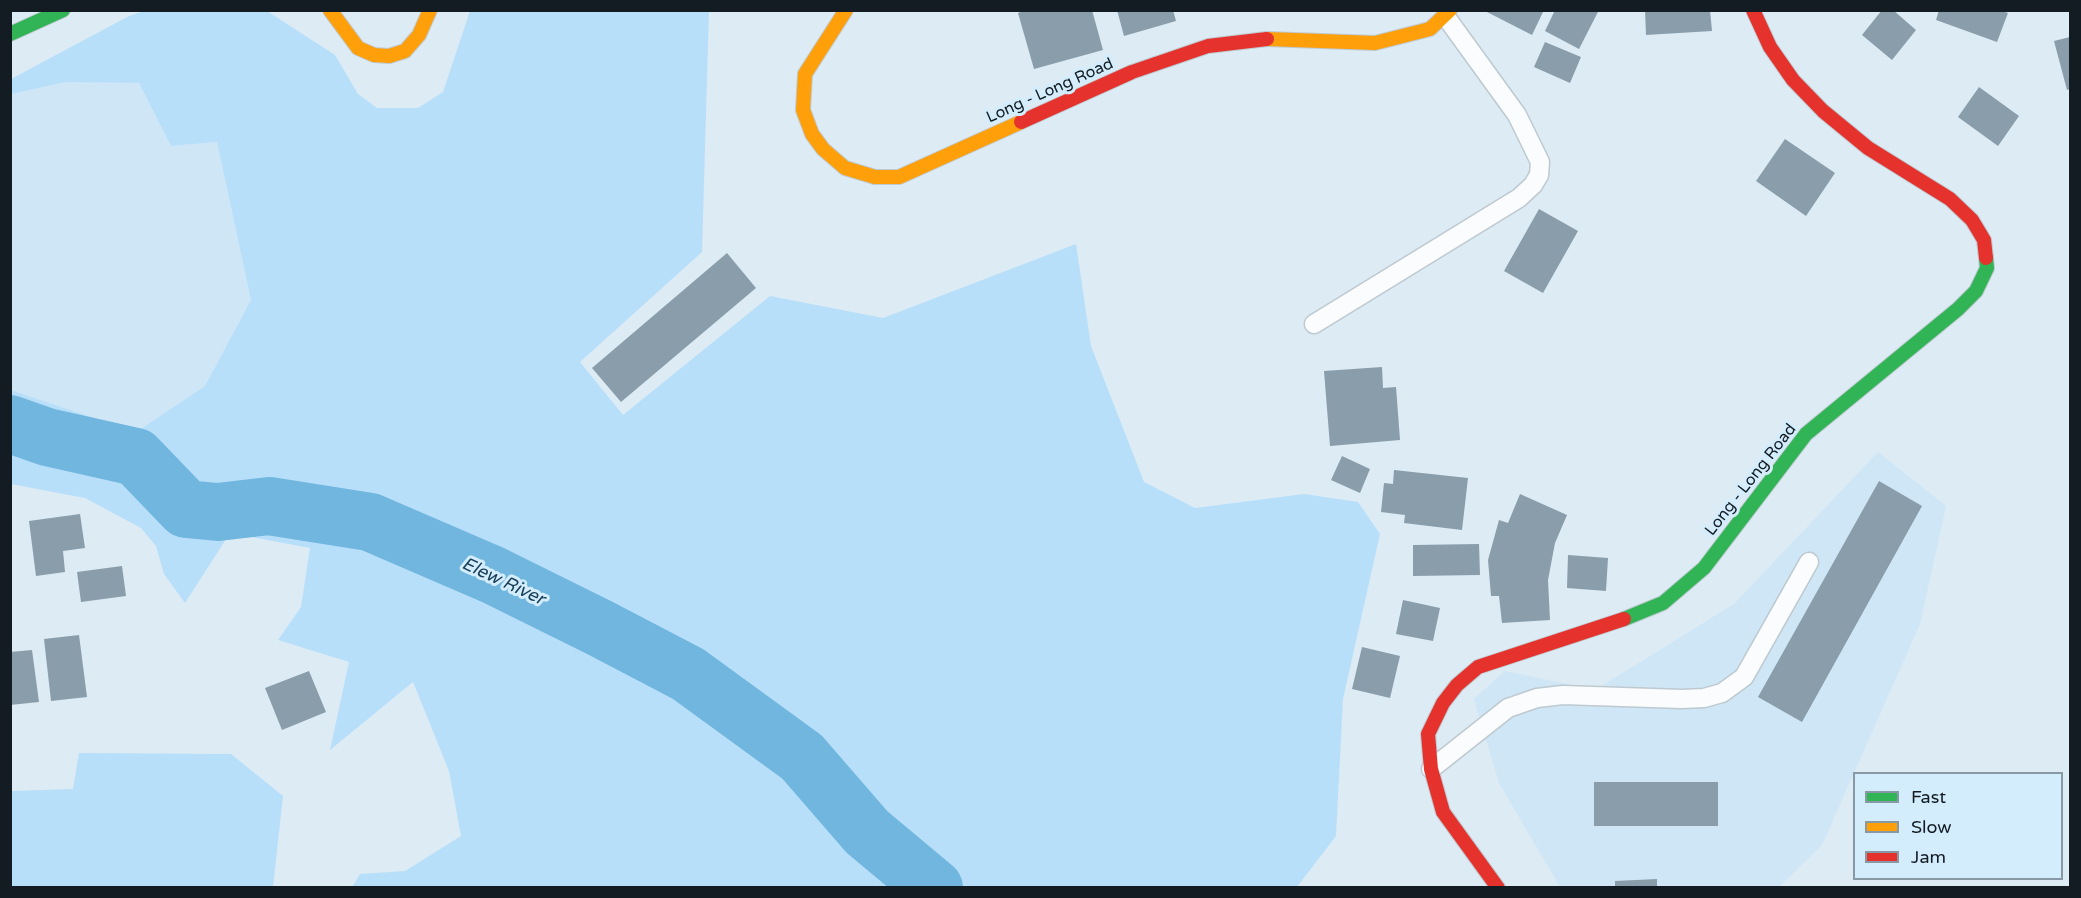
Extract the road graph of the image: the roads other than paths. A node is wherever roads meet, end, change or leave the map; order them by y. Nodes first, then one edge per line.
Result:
1 (63, 10) edge
2 (330, 10) edge
3 (430, 10) edge
4 (846, 10) edge
5 (1753, 10) edge
6 (1448, 14) edge
7 (10, 34) edge
8 (1314, 324) dead end
9 (1809, 562) dead end
10 (1431, 769) junction
11 (1498, 888) edge

1 - 7 main road
2 - 3 main road
4 - 6 main road, Long - Long Road
5 - 10 main road, Long - Long Road
6 - 8 lane
9 - 10 lane
10 - 11 main road, Long - Long Road

